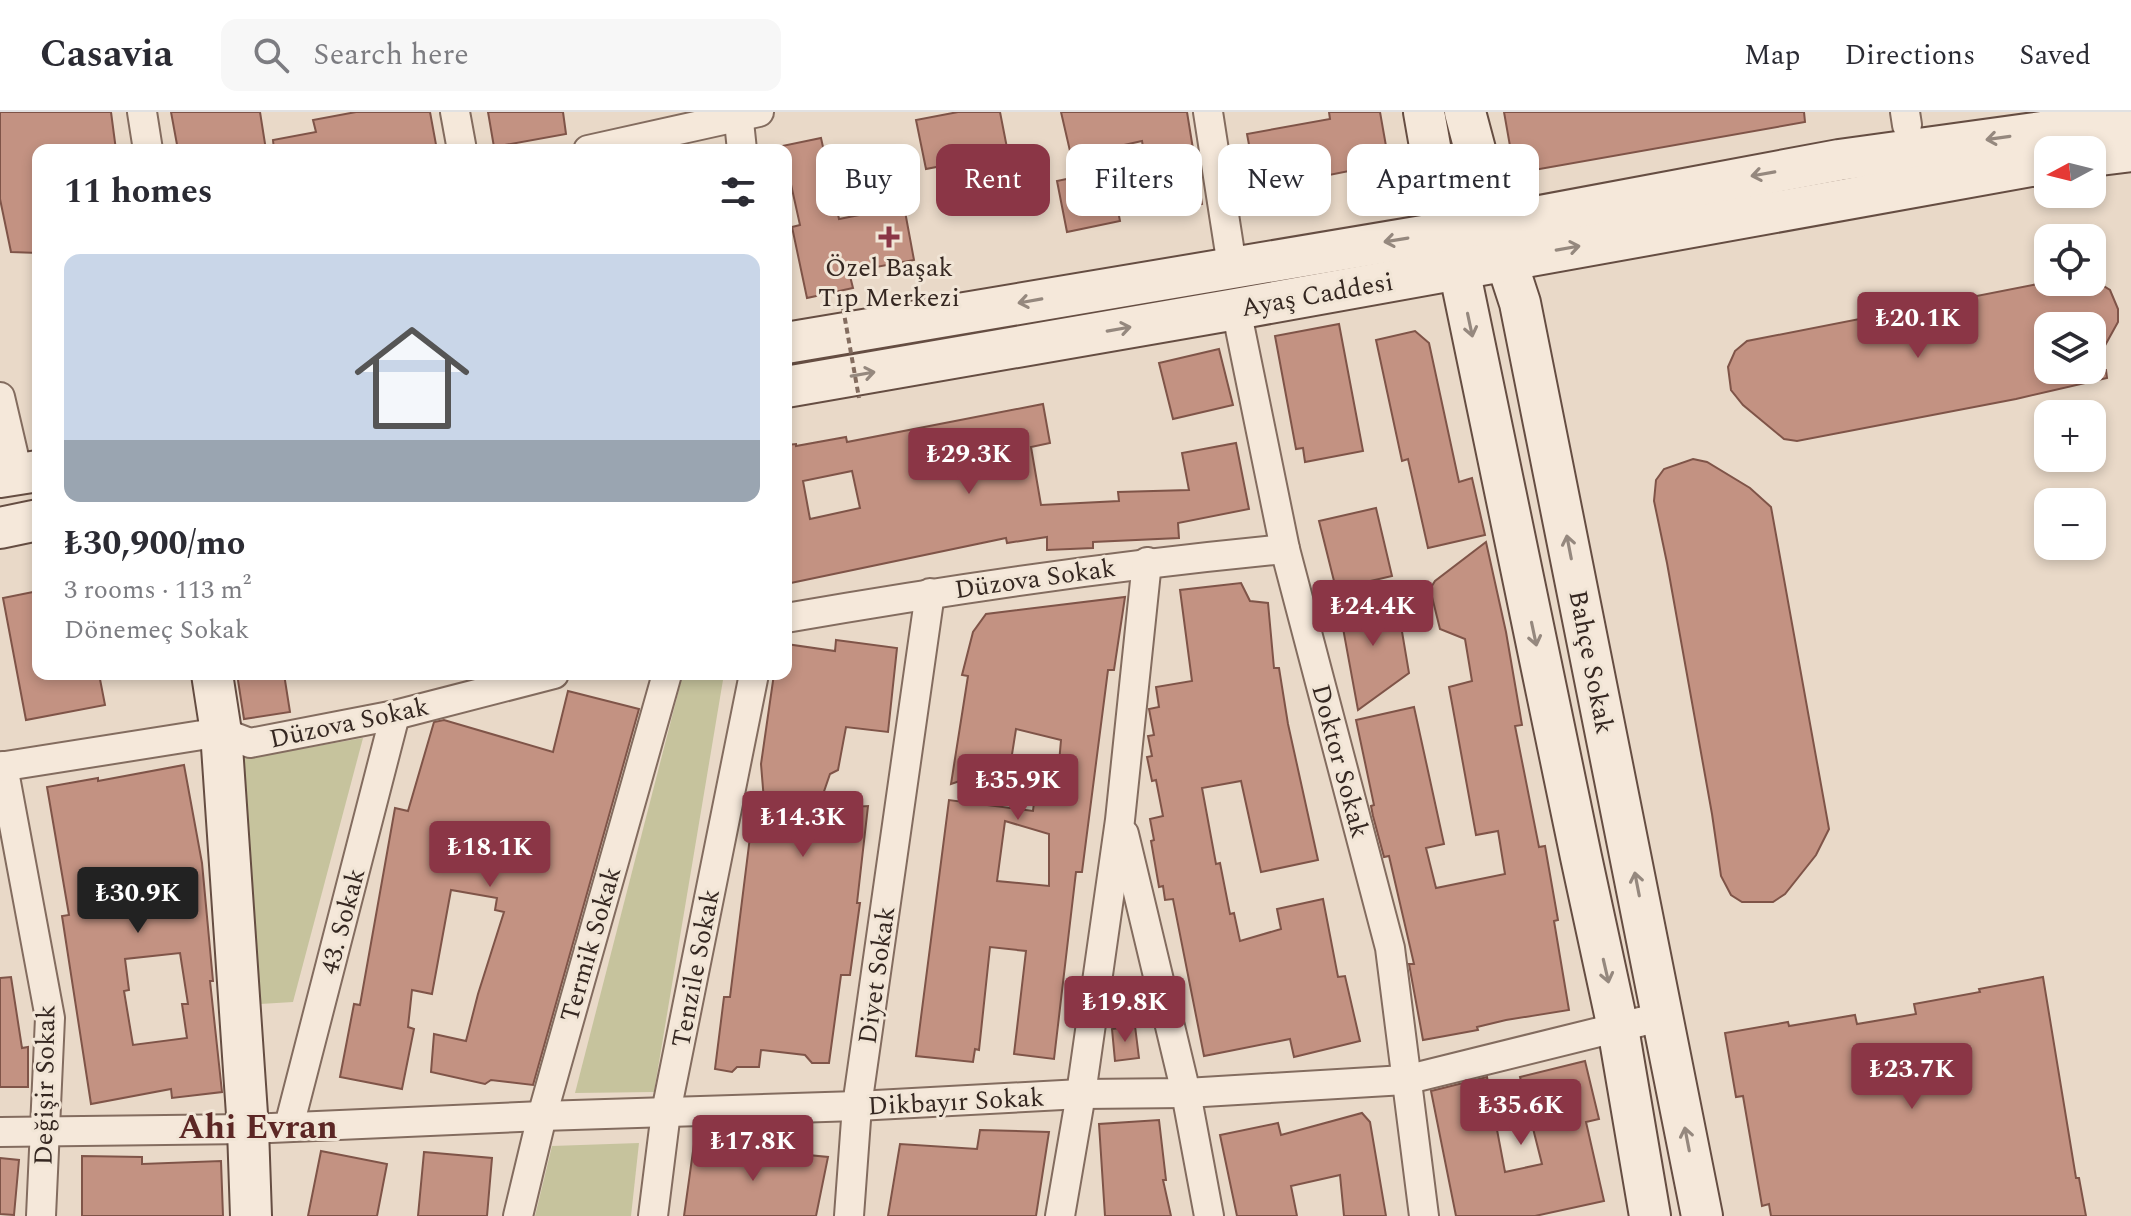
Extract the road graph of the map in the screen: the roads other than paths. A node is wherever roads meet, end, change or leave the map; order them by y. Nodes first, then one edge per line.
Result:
1 (142, 112) edge
2 (455, 112) edge
3 (1208, 112) edge
4 (1424, 112) edge
5 (1465, 112) edge
6 (1990, 112) edge
7 (745, 113) edge
8 (1906, 119) edge
9 (2131, 125) edge
10 (705, 129) edge
11 (147, 144) edge
12 (461, 144) edge
13 (621, 144) edge
14 (742, 144) edge
15 (2131, 151) edge
16 (2106, 154) edge
17 (2034, 164) edge
18 (1844, 179) junction
19 (2131, 179) edge
20 (2106, 182) edge
21 (2034, 188) edge
22 (1445, 232) junction
23 (1503, 241) junction
24 (1232, 266) junction
25 (1459, 269) junction
26 (1236, 309) junction
27 (792, 342) edge
28 (792, 386) edge
29 (0, 397) edge
30 (19, 474) edge
31 (32, 521) edge
32 (0, 528) edge
33 (1285, 549) junction
34 (1147, 562) junction
35 (930, 593) junction
36 (792, 617) edge
37 (213, 680) edge
38 (531, 680) edge
39 (665, 680) edge
40 (753, 680) edge
41 (395, 715) junction
42 (221, 732) junction
43 (2, 766) edge
44 (1120, 820) junction
45 (1664, 1016) junction
46 (1618, 1028) junction
47 (1405, 1080) junction
48 (1186, 1093) junction
49 (1081, 1094) junction
50 (857, 1106) junction
51 (666, 1112) junction
52 (542, 1116) junction
53 (289, 1126) junction
54 (248, 1129) junction
55 (0, 1132) edge
56 (45, 1133) junction
57 (41, 1216) edge
58 (251, 1216) edge
59 (518, 1216) edge
60 (653, 1216) edge
61 (849, 1216) edge
62 (1060, 1216) edge
63 (1209, 1216) edge
64 (1424, 1216) edge
65 (1650, 1216) edge
66 (1702, 1216) edge

1 - 11 street
2 - 12 street
3 - 24 street
4 - 22 main road, Bahçe Sokak
5 - 23 main road, Bahçe Sokak
6 - 8 main road
7 - 10 street
7 - 14 street
8 - 18 main road
9 -> 18 main road
10 - 13 street
15 - 16 main road
17 - 18 main road
18 - 21 main road
18 - 23 main road, Ayaş Caddesi
19 - 20 main road
22 - 23 main road, Ayaş Caddesi
22 -> 24 main road, Ayaş Caddesi
22 - 25 main road, Bahçe Sokak
23 - 25 main road, Ayaş Caddesi
45 -> 23 main road, Bahçe Sokak
24 -> 27 main road, Ayaş Caddesi
25 - 26 main road, Ayaş Caddesi
25 -> 46 main road, Bahçe Sokak
28 -> 26 main road, Ayaş Caddesi
26 - 33 street, Doktor Sokak
29 - 30 street
31 - 32 main road
33 - 34 street, Düzova Sokak
33 - 47 street, Doktor Sokak
34 - 35 street, Düzova Sokak
34 - 44 street
35 - 36 street, Düzova Sokak
35 - 50 street, Diyet Sokak
37 - 42 main road
38 - 41 street, Düzova Sokak
39 - 52 street, Termik Sokak
40 - 51 street, Tenzile Sokak
41 - 42 street, Düzova Sokak
41 - 53 street, 43. Sokak
42 - 43 street, Düzova Sokak
42 - 54 main road
43 - 56 street, Değişir Sokak
44 - 48 street
44 - 49 street
45 - 46 street, Dikbayır Sokak
66 -> 45 main road, Bahçe Sokak
46 - 47 street, Dikbayır Sokak
46 - 65 main road, Bahçe Sokak
47 - 48 street, Dikbayır Sokak
47 - 64 street, Doktor Sokak
48 - 49 street, Dikbayır Sokak
48 - 63 street
49 - 50 street, Dikbayır Sokak
49 - 62 street
50 - 51 street, Dikbayır Sokak
50 - 61 street, Diyet Sokak
51 - 52 street, Dikbayır Sokak
51 - 60 street, Tenzile Sokak
52 - 53 street, Dikbayır Sokak
52 - 59 street, Termik Sokak
53 - 54 street, Dikbayır Sokak
54 - 56 street, Dikbayır Sokak
54 - 58 main road
55 - 56 street, Dikbayır Sokak
56 - 57 street, Değişir Sokak

